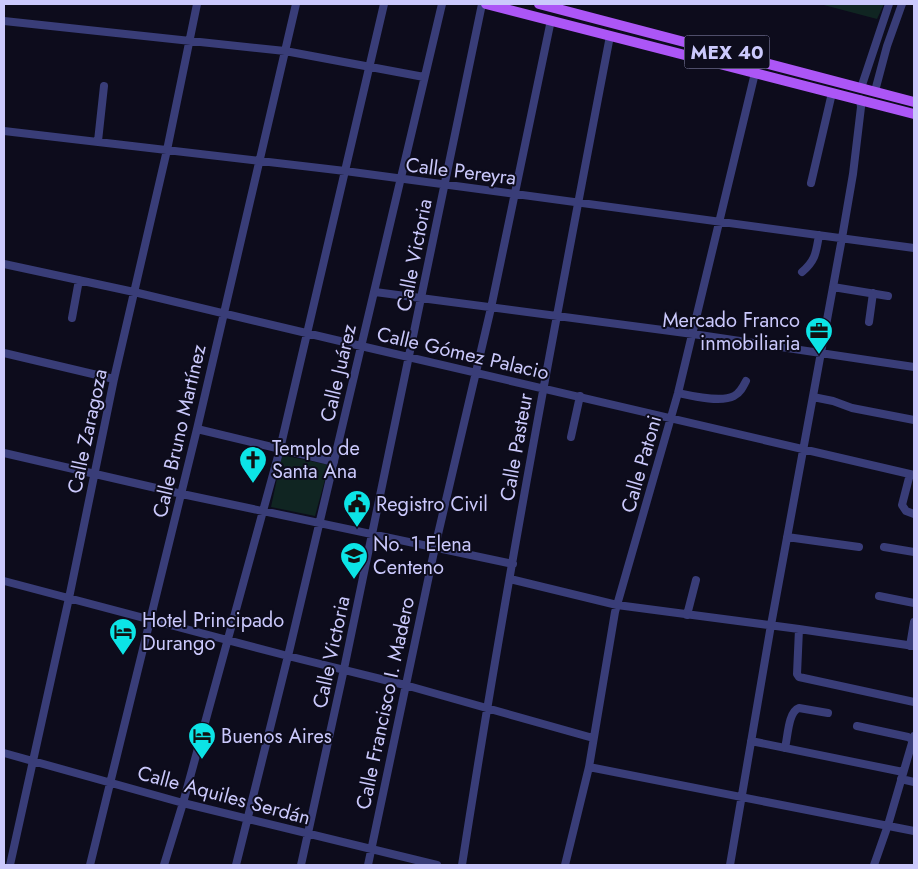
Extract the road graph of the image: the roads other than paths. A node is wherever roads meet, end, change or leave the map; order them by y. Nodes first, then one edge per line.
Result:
1 (197, 4) edge
2 (296, 4) edge
3 (384, 4) edge
4 (442, 4) edge
5 (484, 4) edge
6 (539, 4) edge
7 (889, 4) edge
8 (902, 4) edge
9 (586, 16) junction
10 (551, 20) junction
11 (4, 21) edge
12 (610, 36) junction
13 (189, 42) junction
14 (285, 51) junction
15 (769, 63) junction
16 (370, 66) junction
17 (793, 70) junction
18 (755, 72) junction
19 (424, 78) junction
20 (800, 84) junction
21 (104, 86) dead end
22 (861, 88) junction
23 (875, 92) junction
24 (832, 93) junction
25 (860, 99) junction
26 (914, 102) edge
27 (914, 114) edge
28 (4, 131) edge
29 (98, 141) junction
30 (167, 150) junction
31 (260, 160) junction
32 (345, 171) junction
33 (400, 179) junction
34 (811, 183) dead end
35 (445, 185) junction
36 (515, 194) junction
37 (578, 202) junction
38 (719, 220) junction
39 (819, 235) junction
40 (842, 238) junction
41 (914, 248) edge
42 (4, 264) edge
43 (802, 272) dead end
44 (79, 280) junction
45 (833, 287) junction
46 (134, 292) junction
47 (375, 292) junction
48 (873, 293) junction
49 (888, 296) dead end
50 (422, 299) junction
51 (491, 308) junction
52 (224, 313) junction
53 (556, 317) junction
54 (72, 318) dead end
55 (869, 322) dead end
56 (307, 334) junction
57 (693, 334) junction
58 (361, 346) junction
59 (4, 353) edge
60 (821, 354) junction
61 (410, 357) junction
62 (914, 367) edge
63 (475, 373) junction
64 (114, 379) junction
65 (746, 381) dead end
66 (543, 388) junction
67 (678, 393) junction
68 (580, 396) junction
69 (813, 397) junction
70 (671, 418) junction
71 (914, 420) edge
72 (197, 429) junction
73 (571, 437) dead end
74 (280, 449) junction
75 (804, 449) junction
76 (4, 453) edge
77 (334, 462) junction
78 (94, 474) junction
79 (912, 475) edge
80 (182, 494) junction
81 (264, 511) junction
82 (914, 514) edge
83 (318, 523) junction
84 (372, 535) junction
85 (787, 537) junction
86 (435, 547) junction
87 (859, 547) dead end
88 (884, 547) dead end
89 (914, 552) edge
90 (513, 564) junction
91 (510, 579) junction
92 (696, 580) dead end
93 (4, 581) edge
94 (879, 596) dead end
95 (69, 598) junction
96 (914, 603) edge
97 (617, 605) junction
98 (687, 615) junction
99 (150, 619) junction
100 (914, 622) edge
101 (771, 625) junction
102 (799, 631) junction
103 (228, 640) junction
104 (912, 646) edge
105 (288, 656) junction
106 (344, 669) junction
107 (405, 685) junction
108 (914, 702) edge
109 (486, 708) junction
110 (828, 713) dead end
111 (857, 726) dead end
112 (593, 738) junction
113 (914, 739) edge
114 (751, 741) junction
115 (786, 748) junction
116 (4, 753) edge
117 (33, 761) junction
118 (589, 767) junction
119 (902, 776) junction
120 (110, 782) junction
121 (914, 782) edge
122 (741, 797) junction
123 (183, 803) junction
124 (246, 819) junction
125 (888, 825) junction
126 (914, 831) edge
127 (307, 834) junction
128 (371, 848) junction
129 (10, 865) edge
130 (90, 865) edge
131 (164, 865) edge
132 (236, 865) edge
133 (301, 865) edge
134 (368, 865) edge
135 (437, 865) edge
136 (462, 865) edge
137 (565, 865) edge
138 (730, 865) edge
139 (874, 865) edge

1 - 13 street, Calle Zaragoza
2 - 14 street, Calle Bruno Martínez
3 - 16 street
4 - 19 street, Calle Juárez
5 - 10 main road, MEX 40
5 - 35 street, Calle Victoria
6 - 9 main road, MEX 40
7 - 22 street
8 - 23 street
9 - 10 main road
9 - 15 main road, MEX 40
10 - 12 main road, MEX 40
10 - 36 street, Calle Francisco I. Madero
11 - 13 street
12 - 18 main road, MEX 40
12 - 37 street, Calle Pasteur
13 - 14 street
13 - 30 street, Calle Zaragoza
14 - 16 street
14 - 31 street, Calle Bruno Martínez
15 - 17 main road, MEX 40
15 - 18 main road
16 - 19 street
16 - 32 street
17 - 20 main road
17 - 22 main road, MEX 40
18 - 20 main road, MEX 40
18 - 38 street, Calle Patoni
19 - 33 street, Calle Juárez
20 - 24 main road, MEX 40
21 - 29 street
22 - 23 main road, MEX 40
22 - 25 main road
23 - 26 main road, MEX 40
24 - 25 main road, MEX 40
24 - 34 street
25 - 27 main road, MEX 40
25 - 40 street
28 - 29 street, Calle Pereyra
29 - 30 street, Calle Pereyra
30 - 31 street, Calle Pereyra
30 - 46 street, Calle Zaragoza
31 - 32 street, Calle Pereyra
31 - 52 street, Calle Bruno Martínez
32 - 33 street, Calle Pereyra
32 - 56 street
33 - 35 street, Calle Pereyra
33 - 47 street, Calle Juárez
35 - 36 street, Calle Pereyra
35 - 50 street, Calle Victoria
36 - 37 street, Calle Pereyra
36 - 51 street, Calle Francisco I. Madero
37 - 38 street, Calle Pereyra
37 - 53 street, Calle Pasteur
38 - 39 street, Calle Pereyra
38 - 57 street, Calle Patoni
39 - 40 street, Calle Pereyra
39 - 43 street
40 - 41 street, Calle Pereyra
40 - 45 street
42 - 44 street, Calle Gómez Palacio
44 - 46 street, Calle Gómez Palacio
44 - 54 street
45 - 48 street
45 - 60 street
46 - 52 street, Calle Gómez Palacio
46 - 64 street, Calle Zaragoza
47 - 50 street
47 - 58 street, Calle Juárez
48 - 49 street
48 - 55 street
50 - 51 street
50 - 61 street, Calle Victoria
51 - 53 street
51 - 63 street, Calle Francisco I. Madero
52 - 56 street, Calle Gómez Palacio
52 - 72 street, Calle Bruno Martínez
53 - 57 street
53 - 66 street, Calle Pasteur
56 - 58 street, Calle Gómez Palacio
56 - 74 street
57 - 60 street
57 - 67 street, Calle Patoni
58 - 61 street, Calle Gómez Palacio
58 - 77 street, Calle Juárez
59 - 64 street
60 - 62 street
60 - 69 street
61 - 63 street, Calle Gómez Palacio
61 - 84 street, Calle Victoria
63 - 66 street, Calle Gómez Palacio
63 - 86 street, Calle Francisco I. Madero
64 - 78 street, Calle Zaragoza
65 - 67 street
66 - 68 street, Calle Gómez Palacio
66 - 90 street, Calle Pasteur
67 - 70 street, Calle Patoni
68 - 70 street, Calle Gómez Palacio
68 - 73 street
69 - 71 street
69 - 75 street
70 - 75 street, Calle Gómez Palacio
70 - 97 street, Calle Patoni
72 - 74 street
72 - 80 street, Calle Bruno Martínez
74 - 77 street
74 - 81 street
75 - 79 street, Calle Gómez Palacio
75 - 85 street
76 - 78 street
77 - 83 street, Calle Juárez
78 - 80 street
78 - 95 street, Calle Zaragoza
79 - 82 street
80 - 81 street
80 - 99 street, Calle Bruno Martínez
81 - 83 street
81 - 103 street
83 - 84 street
83 - 105 street, Calle Juárez
84 - 86 street
84 - 106 street, Calle Victoria
85 - 87 street
85 - 101 street
86 - 90 street
86 - 107 street, Calle Francisco I. Madero
88 - 89 street
90 - 91 street, Calle Pasteur
91 - 97 street
91 - 109 street, Calle Pasteur
92 - 98 street
93 - 95 street
94 - 96 street
95 - 99 street
95 - 117 street, Calle Zaragoza
97 - 98 street
97 - 112 street, Calle Patoni
98 - 101 street
99 - 103 street
99 - 120 street, Calle Bruno Martínez
100 - 104 street
101 - 102 street
101 - 114 street
102 - 104 street
102 - 108 street
103 - 105 street
103 - 123 street
105 - 106 street
105 - 124 street, Calle Juárez
106 - 107 street
106 - 127 street, Calle Victoria
107 - 109 street
107 - 128 street, Calle Francisco I. Madero
109 - 112 street
109 - 136 street, Calle Pasteur
110 - 115 street
111 - 113 street
112 - 118 street, Calle Patoni
113 - 119 street
114 - 115 street
114 - 122 street
115 - 119 street
116 - 117 street, Calle Aquiles Serdán
117 - 120 street, Calle Aquiles Serdán
117 - 129 street, Calle Zaragoza
118 - 122 street
118 - 137 street, Calle Patoni
119 - 121 street
119 - 125 street
120 - 123 street, Calle Aquiles Serdán
120 - 130 street, Calle Bruno Martínez
122 - 125 street
122 - 138 street
123 - 124 street, Calle Aquiles Serdán
123 - 131 street
124 - 127 street, Calle Aquiles Serdán
124 - 132 street, Calle Juárez
125 - 126 street
125 - 139 street
127 - 128 street, Calle Aquiles Serdán
127 - 133 street, Calle Victoria
128 - 134 street, Calle Francisco I. Madero
128 - 135 street, Calle Aquiles Serdán

